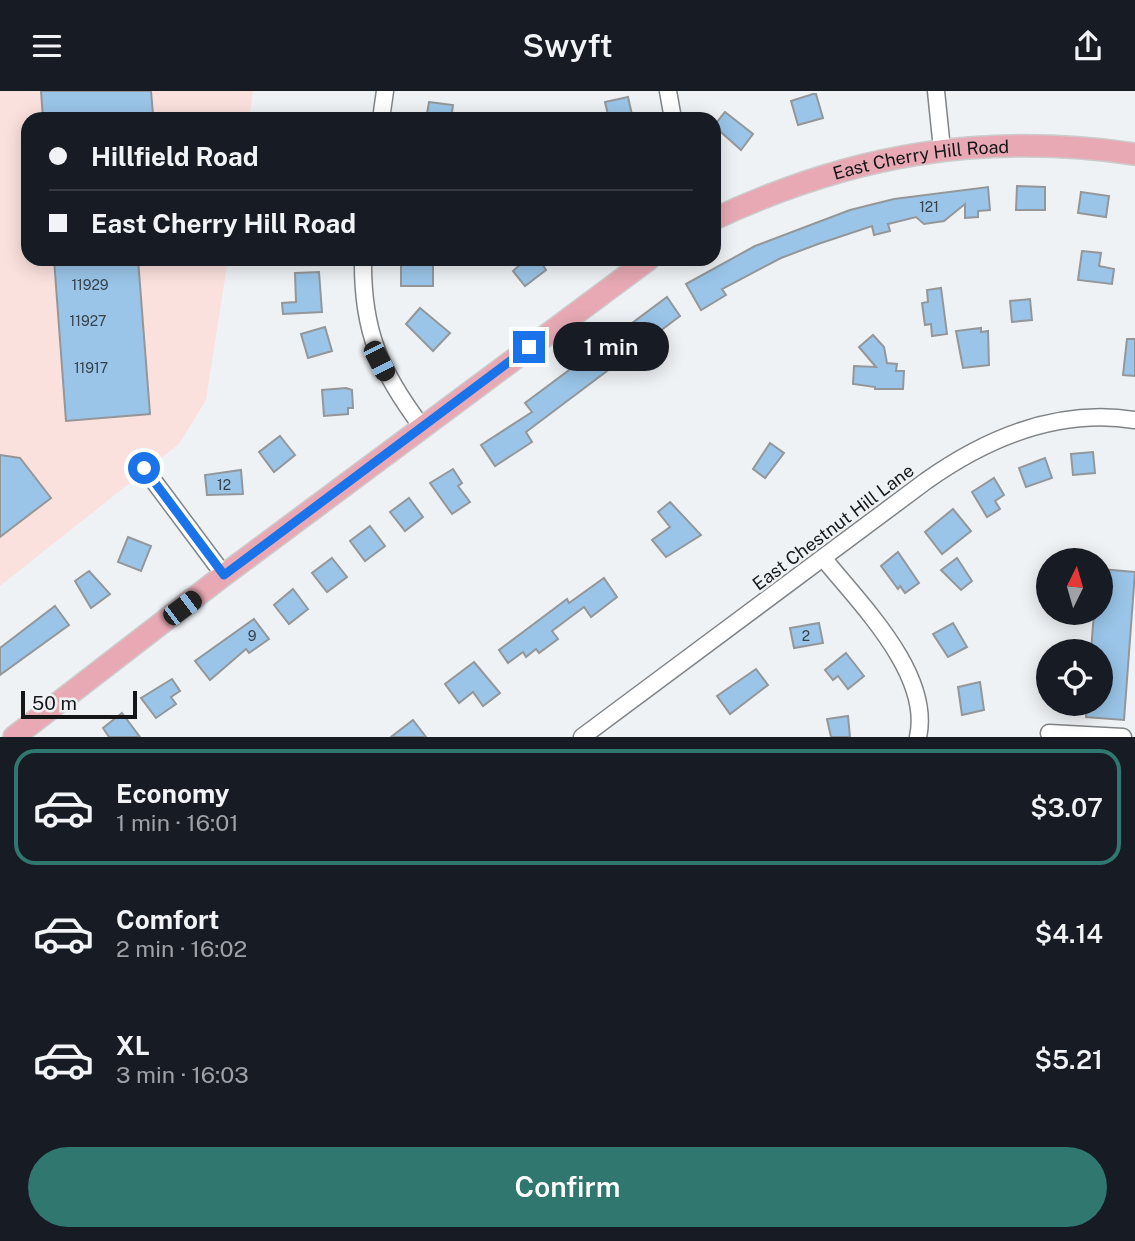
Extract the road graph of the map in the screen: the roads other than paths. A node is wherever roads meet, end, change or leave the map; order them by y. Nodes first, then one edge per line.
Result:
1 (385, 91) edge
2 (668, 91) edge
3 (936, 91) edge
4 (382, 112) edge
5 (672, 112) edge
6 (942, 149) junction
7 (1135, 154) edge
8 (721, 216) edge
9 (362, 266) edge
10 (640, 266) edge
11 (1135, 420) edge
12 (422, 428) junction
13 (144, 468) dead end
14 (824, 559) junction
15 (224, 575) junction
16 (1049, 733) dead end
17 (14, 737) edge
18 (582, 737) edge
19 (918, 737) edge
20 (1123, 737) edge

1 - 4 street
2 - 5 street
3 - 6 street
6 - 7 main road, East Cherry Hill Road
6 - 8 main road, East Cherry Hill Road
9 - 12 street
10 - 12 main road
11 - 14 street, East Chestnut Hill Lane
12 - 15 main road
13 - 15 street
14 - 18 street, East Chestnut Hill Lane
14 - 19 street
15 - 17 main road
16 - 20 street

